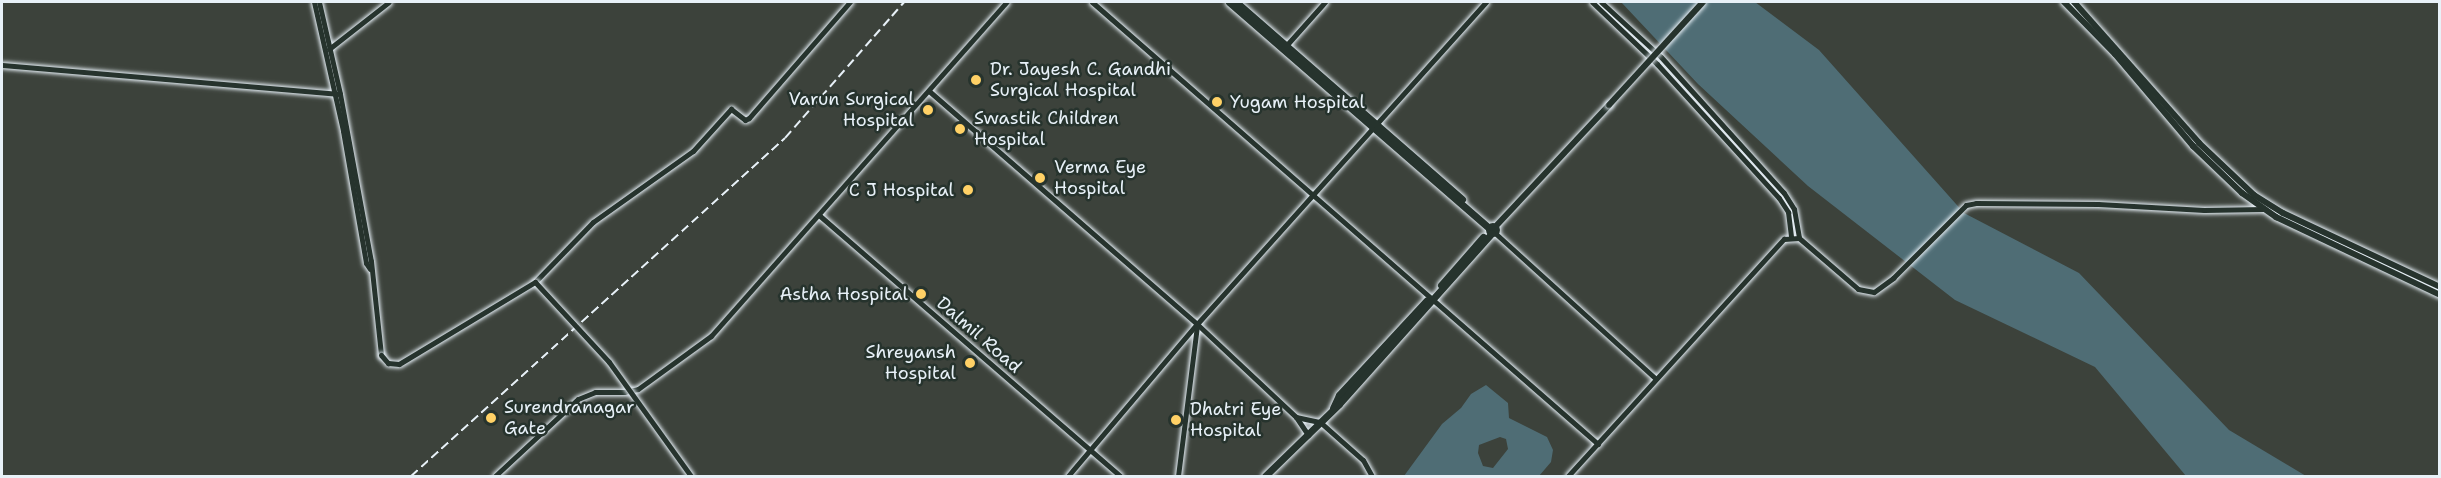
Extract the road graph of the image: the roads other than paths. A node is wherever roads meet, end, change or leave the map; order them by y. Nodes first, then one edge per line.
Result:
1 (316, 2) edge
2 (389, 2) edge
3 (850, 2) edge
4 (1007, 2) edge
5 (1092, 2) edge
6 (1229, 2) edge
7 (1236, 2) edge
8 (1325, 2) edge
9 (1486, 2) edge
10 (1592, 2) edge
11 (1601, 2) edge
12 (1703, 2) edge
13 (2064, 2) edge
14 (2073, 2) edge
15 (1285, 47) junction
16 (329, 49) junction
17 (2, 65) edge
18 (929, 91) junction
19 (338, 94) junction
20 (1374, 126) junction
21 (1313, 195) junction
22 (2275, 208) junction
23 (2264, 209) junction
24 (820, 216) junction
25 (1492, 230) junction
26 (1791, 237) junction
27 (1799, 238) junction
28 (535, 282) junction
29 (2439, 287) edge
30 (2439, 295) edge
31 (1430, 299) junction
32 (1197, 324) junction
33 (1656, 379) junction
34 (1296, 417) junction
35 (1320, 422) junction
36 (1308, 435) junction
37 (1598, 444) junction
38 (1090, 450) junction
39 (1281, 461) junction
40 (495, 477) edge
41 (691, 477) edge
42 (1068, 477) edge
43 (1120, 477) edge
44 (1178, 477) edge
45 (1265, 477) edge
46 (1270, 477) edge
47 (1372, 477) edge
48 (1568, 477) edge

1 - 16 street
1 - 19 street
2 - 16 street
3 - 28 street
4 - 18 street
5 - 21 street
6 - 15 highway
7 - 15 highway
8 - 15 street
9 - 20 street
10 - 26 street
11 - 27 street
12 - 25 main road, bridge
13 - 23 main road
14 - 22 main road
15 - 20 highway
16 - 19 street
17 - 19 street
18 - 24 street
18 - 32 street
19 - 28 street, bridge
20 - 21 street
20 - 25 highway
21 - 31 street
21 - 32 street
22 - 23 street
22 - 29 main road
23 - 27 street
23 - 30 main road
24 - 38 street, Dalmil Road
24 - 40 street
25 - 31 highway
25 - 33 street
26 - 27 street
26 - 33 street
28 - 41 street, bridge
31 - 35 highway
31 - 37 street
32 - 34 street
32 - 38 street
32 - 44 street
33 - 37 street
34 - 35 street
34 - 36 street
35 - 36 highway
35 - 47 street
36 - 39 highway
37 - 48 street
38 - 42 street
38 - 43 street, Dalmil Road
39 - 45 highway
39 - 46 highway

